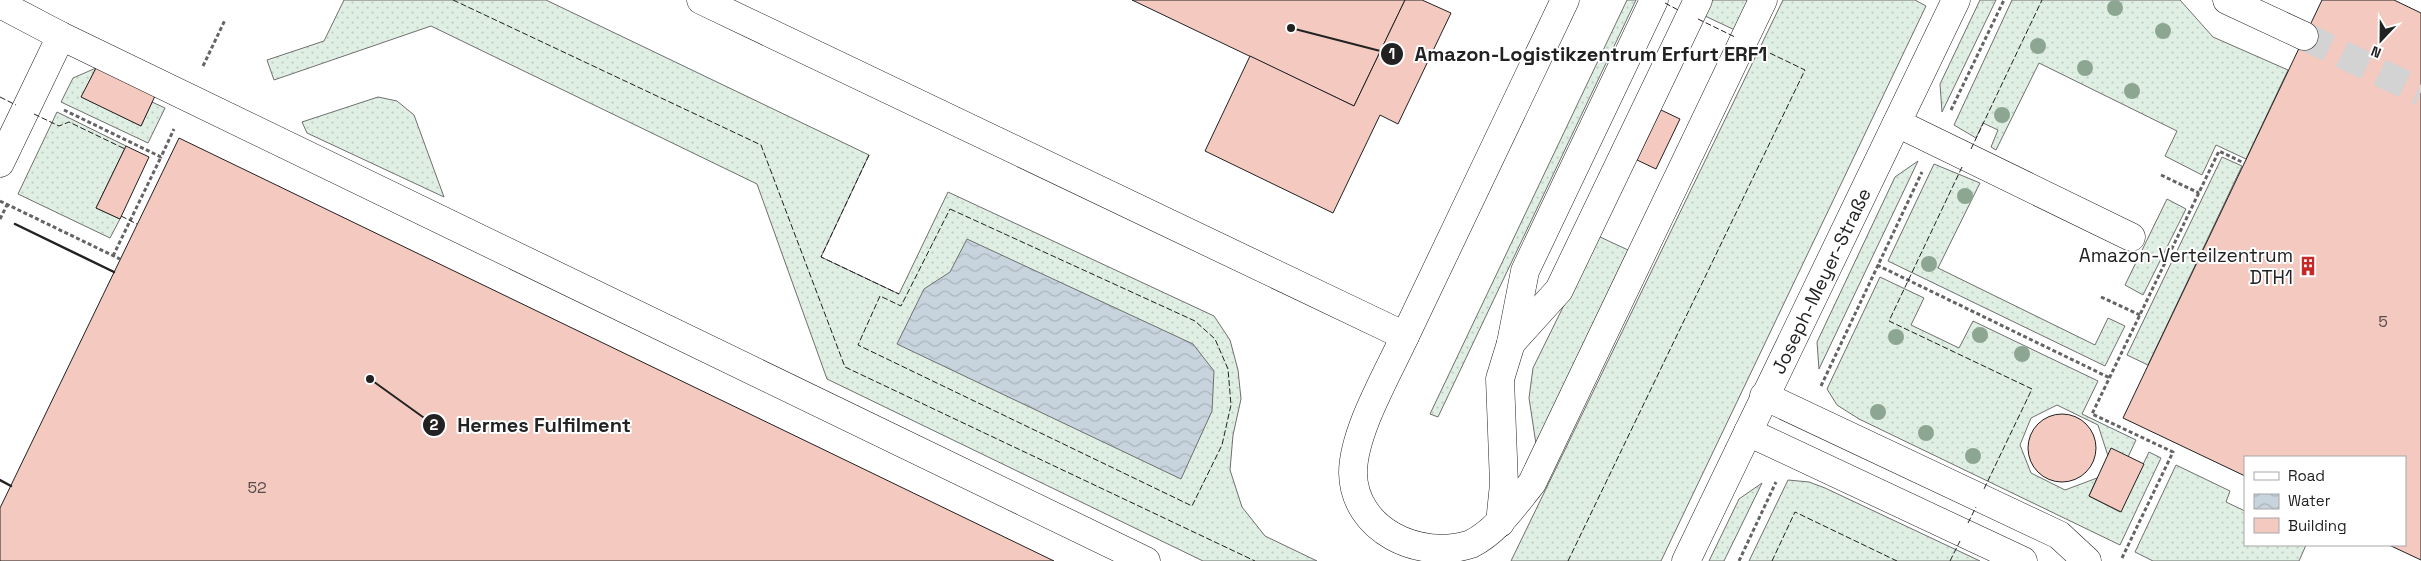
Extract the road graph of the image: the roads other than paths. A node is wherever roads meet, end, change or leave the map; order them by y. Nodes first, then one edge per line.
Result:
1 (701, 0) edge
2 (1565, 0) edge
3 (1654, 0) edge
4 (1698, 0) edge
5 (1763, 0) edge
6 (1956, 0) edge
7 (2234, 1) edge
8 (0, 4) edge
9 (61, 36) junction
10 (2304, 36) tunnel mouth
11 (1897, 123) junction
12 (0, 163) edge
13 (2131, 237) dead end
14 (1405, 336) junction
15 (1510, 343) junction
16 (1764, 396) junction
17 (1748, 432) junction
18 (1500, 522) junction
19 (1146, 561) edge
20 (1686, 561) edge
21 (2023, 561) edge
22 (2087, 561) edge

1 - 14 street
2 - 14 street
3 - 15 street
4 - 15 street
5 - 18 street
6 - 11 street, Joseph-Meyer-Straße
7 - 10 street
8 - 9 street
9 - 12 street
9 - 19 street
11 - 13 street
11 - 16 street, Joseph-Meyer-Straße
14 - 18 street
15 - 18 street
16 - 17 street, Joseph-Meyer-Straße
16 - 22 street
17 - 20 street, Joseph-Meyer-Straße
17 - 21 street

